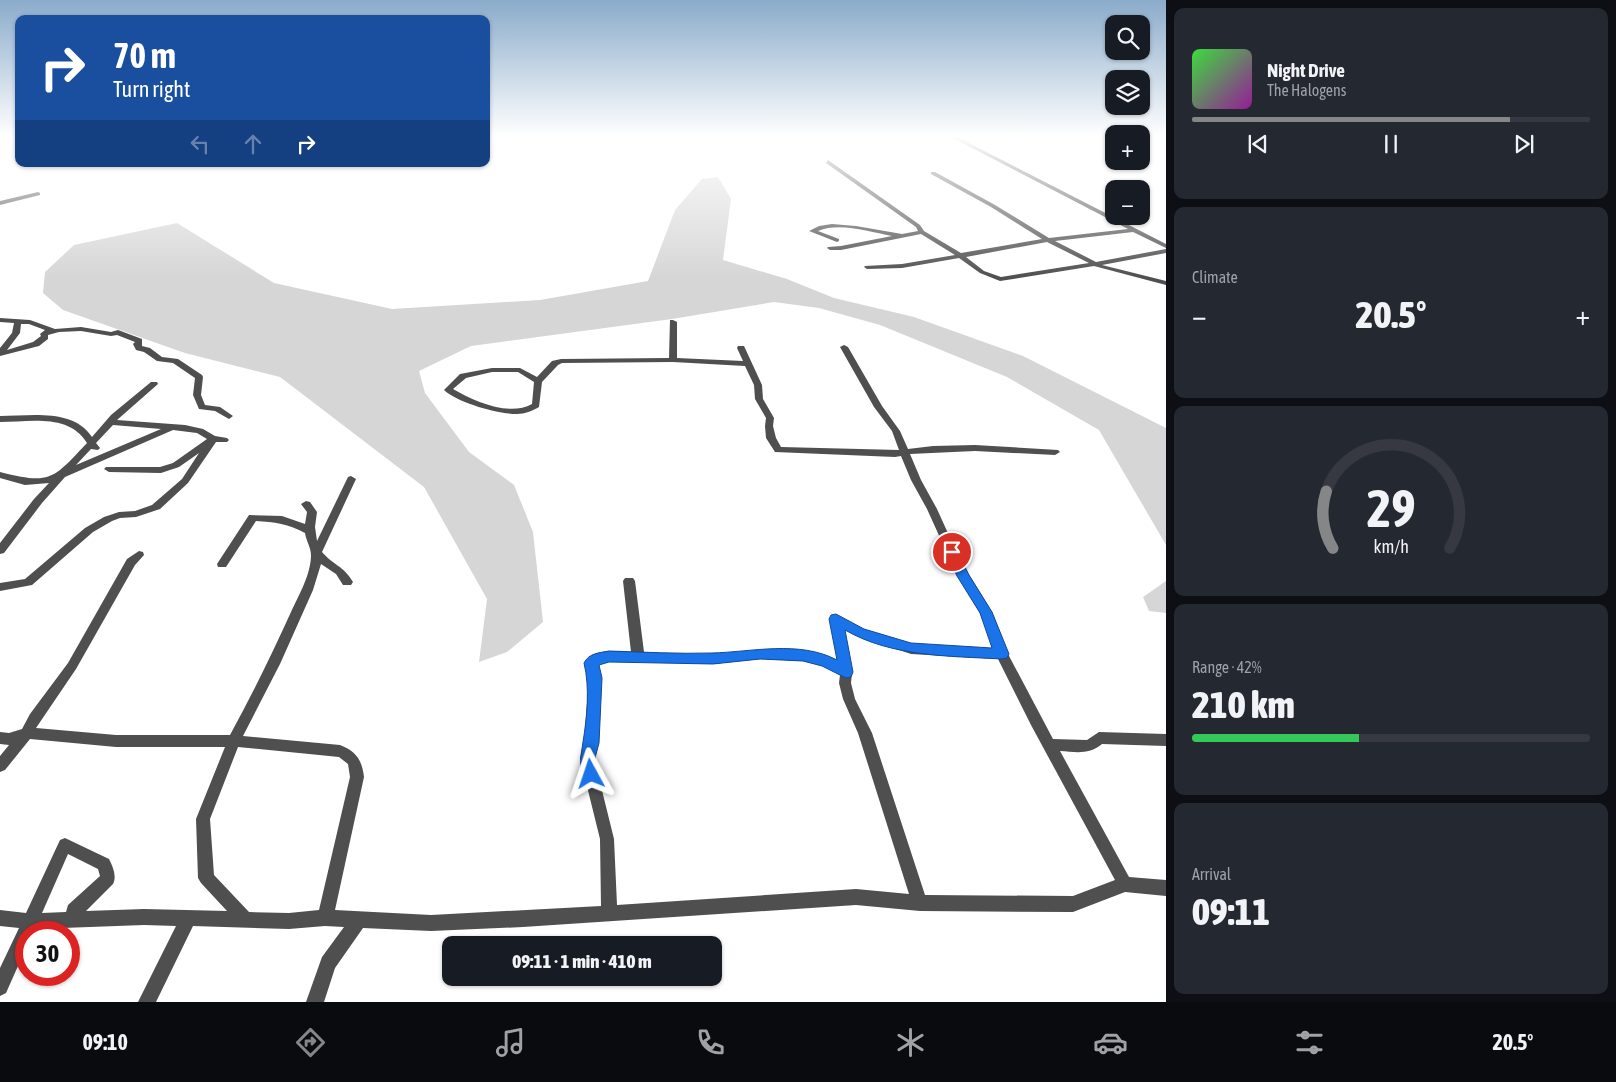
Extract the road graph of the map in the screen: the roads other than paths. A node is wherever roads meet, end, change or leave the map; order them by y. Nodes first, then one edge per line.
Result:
1 (859, 184) edge
2 (950, 184) edge
3 (1044, 184) edge
4 (38, 194) dead end
5 (0, 203) edge
6 (832, 223) dead end
7 (849, 227) junction
8 (1134, 230) junction
9 (922, 232) junction
10 (903, 236) junction
11 (837, 240) dead end
12 (1048, 240) junction
13 (1166, 246) edge
14 (830, 248) dead end
15 (1166, 252) edge
16 (958, 254) junction
17 (1095, 264) junction
18 (867, 267) dead end
19 (1166, 284) edge
20 (0, 320) edge
21 (18, 321) junction
22 (673, 322) dead end
23 (51, 331) junction
24 (844, 347) dead end
25 (741, 348) dead end
26 (0, 354) edge
27 (674, 360) junction
28 (747, 364) junction
29 (538, 381) junction
30 (154, 384) dead end
31 (229, 416) dead end
32 (0, 419) edge
33 (111, 422) junction
34 (173, 426) junction
35 (213, 439) junction
36 (224, 440) dead end
37 (91, 443) junction
38 (906, 452) junction
39 (1056, 452) dead end
40 (99, 458) junction
41 (109, 469) dead end
42 (0, 475) edge
43 (62, 475) junction
44 (351, 479) dead end
45 (306, 504) dead end
46 (309, 531) junction
47 (0, 550) edge
48 (317, 551) junction
49 (139, 555) dead end
50 (222, 564) dead end
51 (629, 581) dead end
52 (347, 582) dead end
53 (0, 587) edge
54 (1002, 654) junction
55 (638, 656) junction
56 (846, 672) junction
57 (27, 733) junction
58 (0, 738) edge
59 (234, 740) junction
60 (1166, 740) edge
61 (1050, 745) junction
62 (0, 766) edge
63 (1125, 884) junction
64 (1166, 888) edge
65 (920, 903) junction
66 (608, 912) junction
67 (0, 918) edge
68 (325, 918) junction
69 (188, 919) junction
70 (74, 920) junction
71 (246, 920) junction
72 (359, 920) junction
73 (30, 921) junction
74 (15, 954) edge
75 (0, 987) edge
76 (147, 1002) edge
77 (315, 1002) edge

1 - 9 street
2 - 12 street
3 - 8 street
4 - 5 street
6 - 7 street
7 - 10 street
7 - 11 street
8 - 12 street
8 - 13 street
9 - 10 street
9 - 16 street
10 - 14 street
12 - 16 street
12 - 17 street
15 - 17 street
16 - 17 street
16 - 18 street
17 - 19 street
20 - 21 street
21 - 23 street
21 - 26 street
22 - 27 street
23 - 26 street
23 - 31 street
24 - 38 street
25 - 28 street
27 - 28 street
27 - 29 street
28 - 38 street
29 - 29 street
30 - 33 street
32 - 37 street
33 - 34 street
33 - 37 street
34 - 35 street
34 - 40 street
35 - 36 street
35 - 41 street
35 - 53 street
37 - 40 street
37 - 43 street
38 - 39 street
38 - 54 street
40 - 43 street
42 - 43 street
43 - 47 street
44 - 48 street
45 - 46 street
46 - 48 street
46 - 50 street
48 - 52 street
48 - 59 street
49 - 57 street
51 - 55 street
54 - 56 street
54 - 61 street
55 - 56 street
55 - 66 street
56 - 65 street
57 - 58 street
57 - 59 street
57 - 62 street
59 - 68 street
59 - 71 street
60 - 61 street
61 - 63 street
63 - 64 street
63 - 65 street
65 - 66 street
66 - 72 street
67 - 73 street
68 - 71 street
68 - 72 street
69 - 70 street
69 - 71 street
69 - 76 street
70 - 73 street
70 - 73 street
72 - 77 street
74 - 75 street

